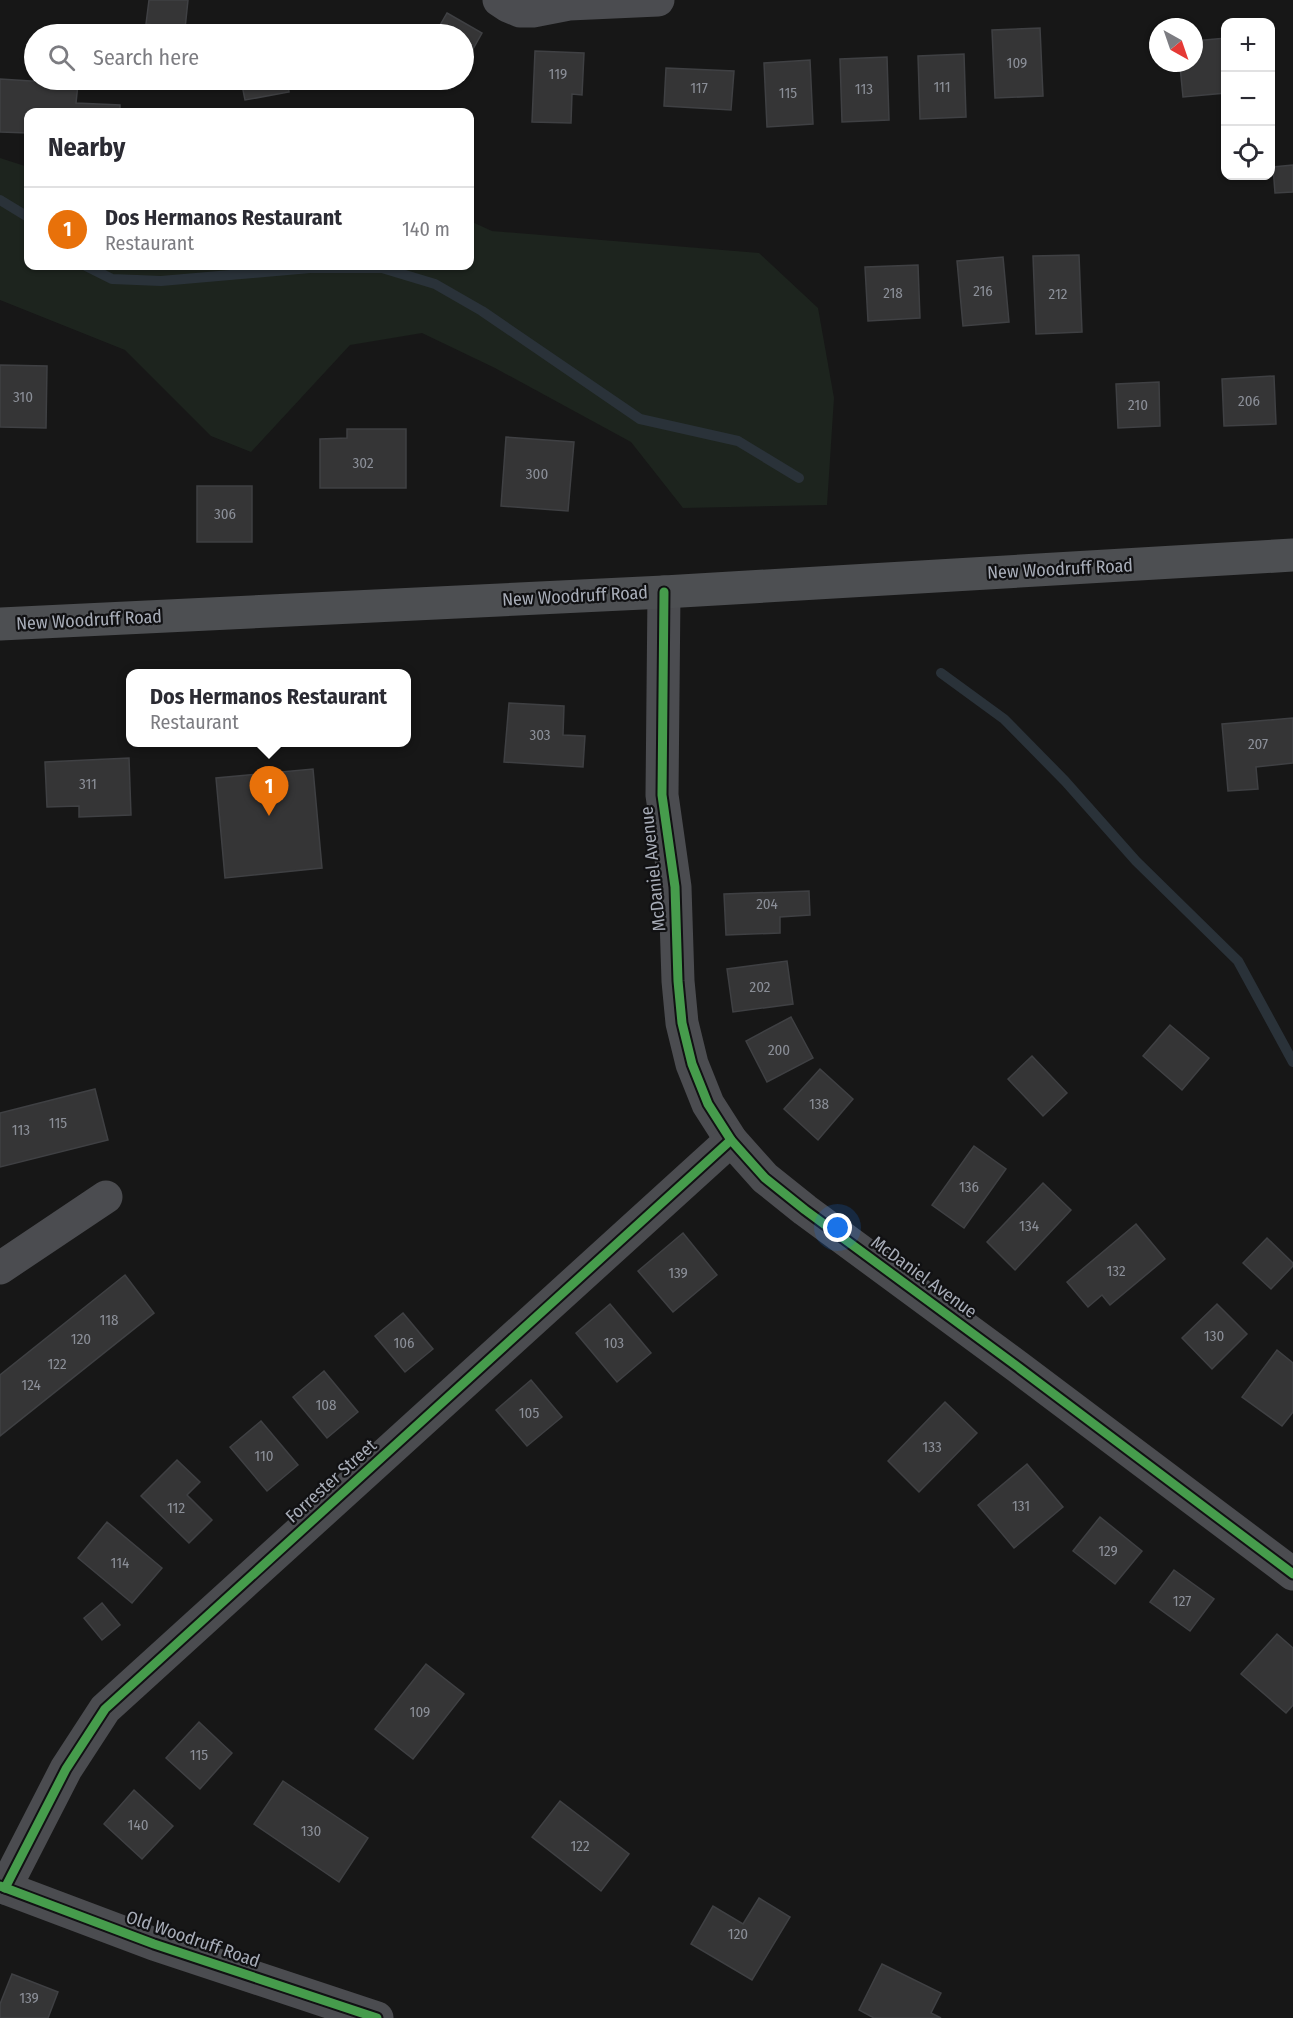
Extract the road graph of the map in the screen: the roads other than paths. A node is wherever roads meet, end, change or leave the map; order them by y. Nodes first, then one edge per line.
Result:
1 (499, 0) edge
2 (658, 0) edge
3 (1293, 555) edge
4 (664, 592) junction
5 (0, 624) edge
6 (730, 1140) junction
7 (106, 1197) dead end
8 (0, 1268) edge
9 (1293, 1574) edge
10 (3, 1887) edge
11 (377, 2018) edge

1 - 2 street
3 - 4 main road, New Woodruff Road
4 - 5 main road, New Woodruff Road
4 - 6 street, McDaniel Avenue
6 - 9 street, McDaniel Avenue
6 - 10 street, Forrester Street
7 - 8 street
10 - 11 street, Old Woodruff Road

